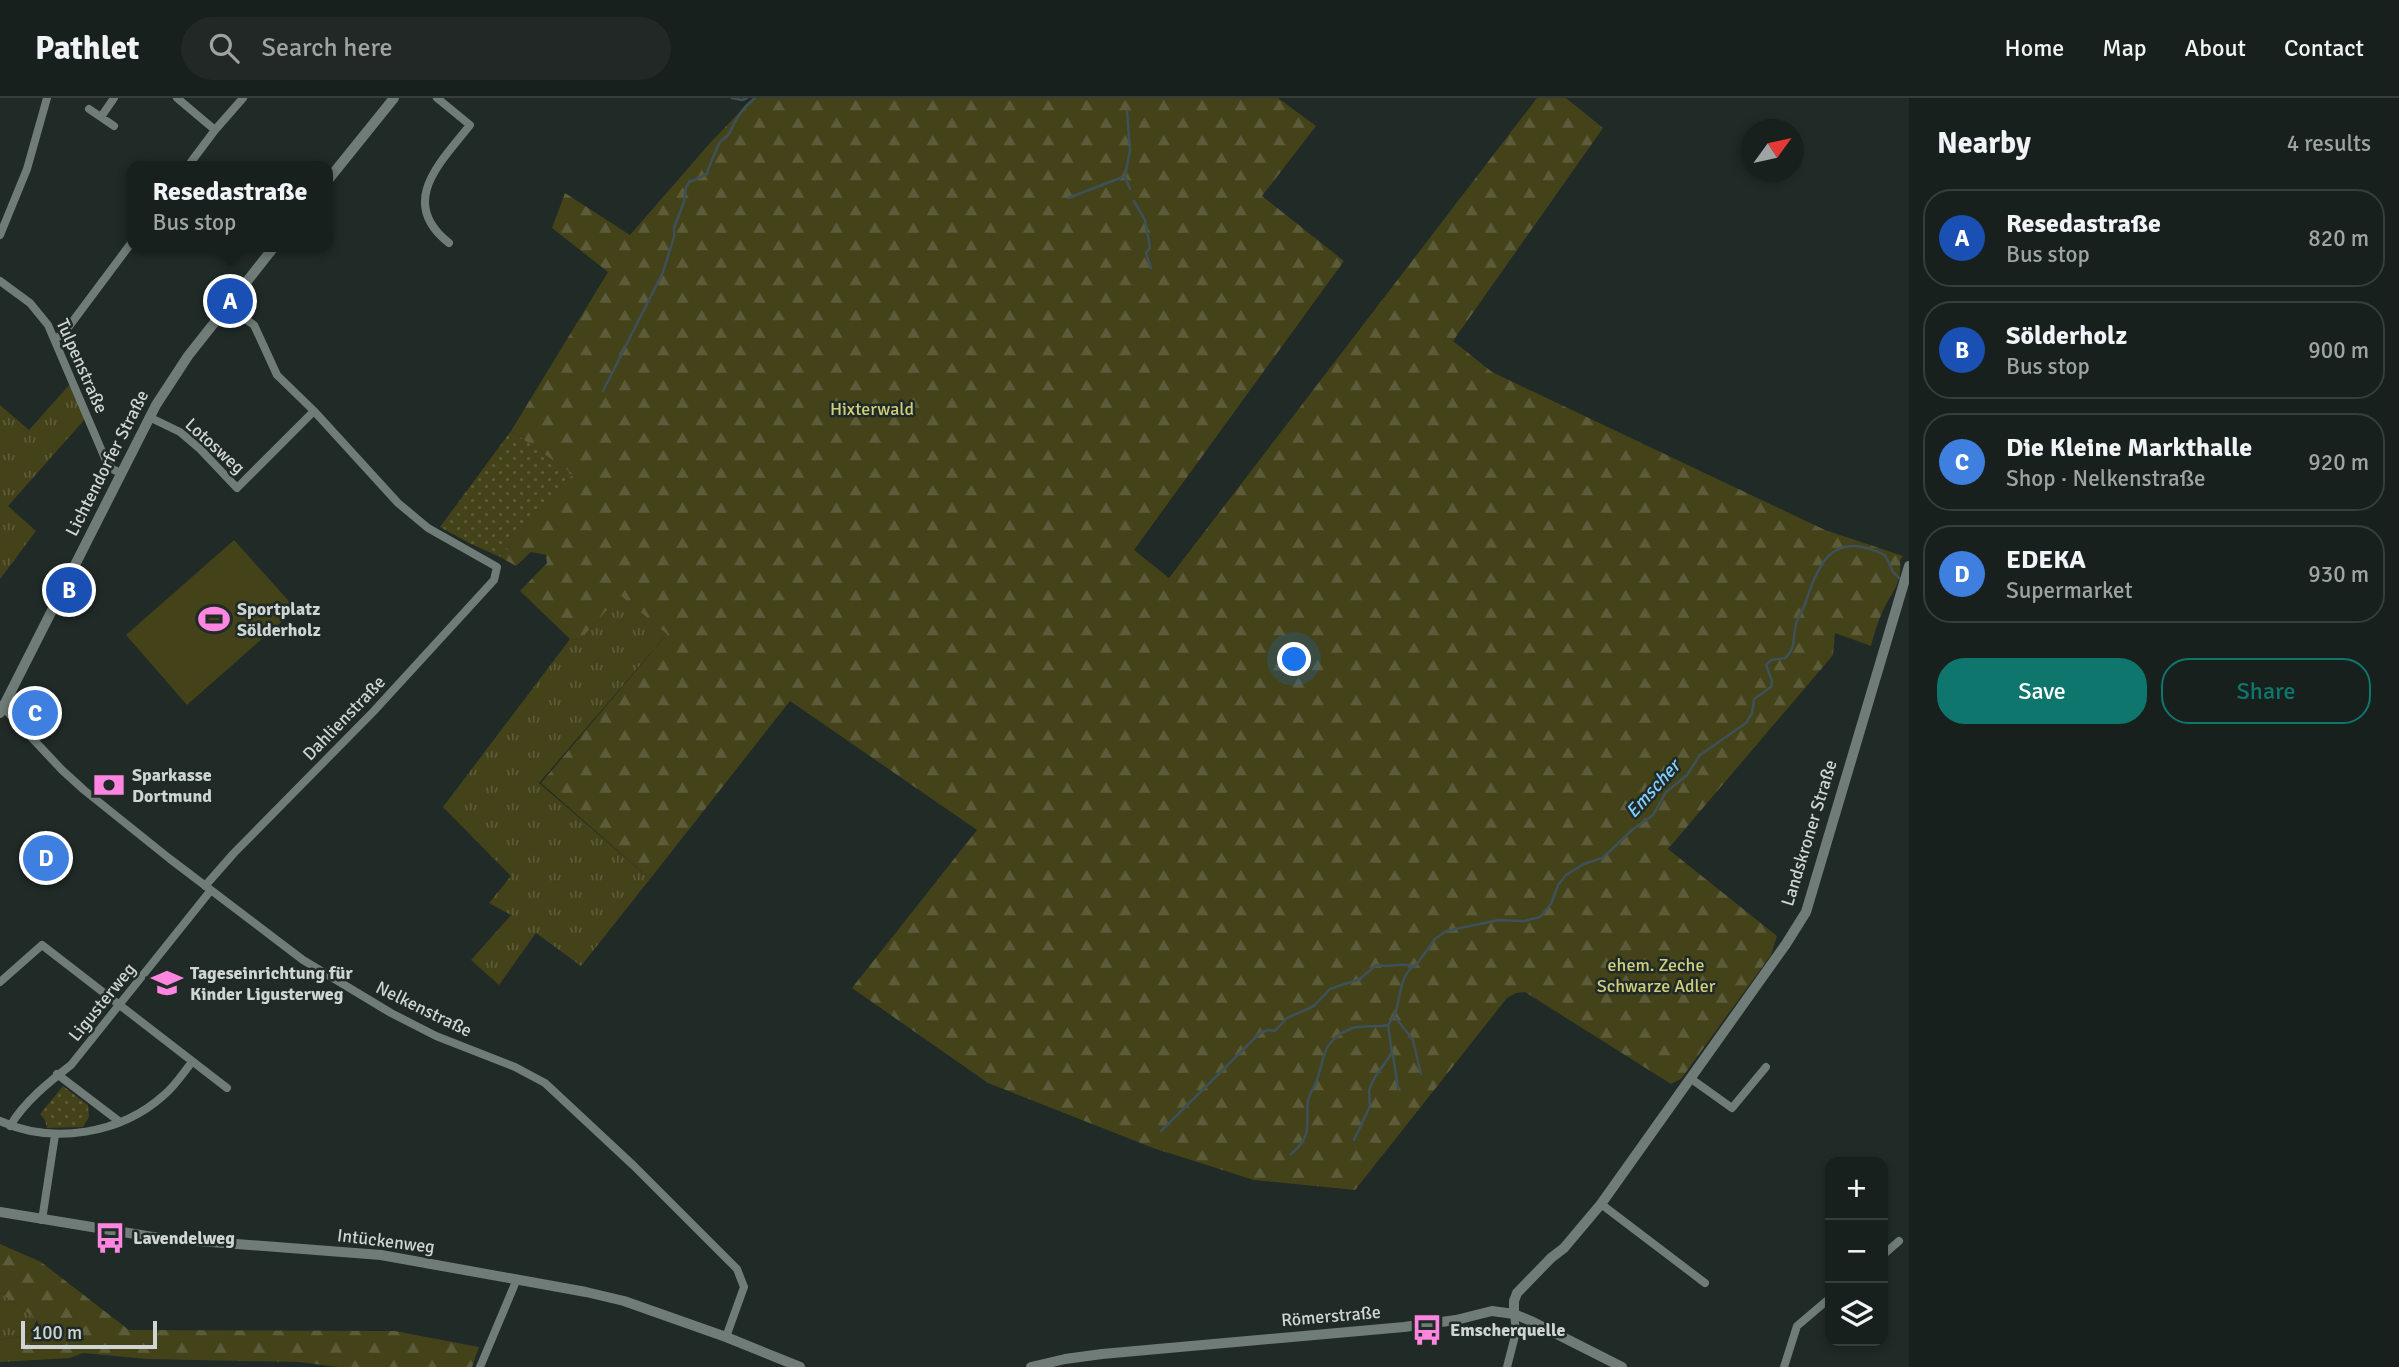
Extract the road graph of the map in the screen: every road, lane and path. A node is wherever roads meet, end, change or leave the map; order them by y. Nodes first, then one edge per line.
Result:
1 (47, 98) edge
2 (114, 98) edge
3 (177, 98) edge
4 (243, 98) edge
5 (394, 98) edge
6 (436, 98) edge
7 (89, 109) dead end
8 (101, 117) junction
9 (114, 126) dead end
10 (215, 130) junction
11 (192, 161) edge
12 (333, 174) edge
13 (0, 235) edge
14 (449, 243) dead end
15 (127, 249) edge
16 (270, 252) edge
17 (0, 281) edge
18 (226, 306) junction
19 (55, 339) junction
20 (314, 411) junction
21 (149, 417) junction
22 (121, 473) junction
23 (1909, 566) edge
24 (1, 709) edge
25 (208, 888) junction
26 (0, 982) edge
27 (120, 1005) junction
28 (192, 1062) junction
29 (1766, 1067) dead end
30 (57, 1074) junction
31 (1690, 1078) junction
32 (227, 1088) dead end
33 (0, 1122) edge
34 (120, 1122) junction
35 (10, 1126) junction
36 (55, 1135) junction
37 (1601, 1204) junction
38 (0, 1212) edge
39 (42, 1220) junction
40 (1899, 1241) dead end
41 (1888, 1251) edge
42 (517, 1279) junction
43 (1705, 1283) dead end
44 (1825, 1302) edge
45 (1514, 1314) junction
46 (726, 1337) junction
47 (480, 1367) edge
48 (800, 1367) edge
49 (1031, 1367) edge
50 (1507, 1367) edge
51 (1622, 1367) edge
52 (1784, 1367) edge

1 - 13 street
2 - 8 street
3 - 10 street
4 - 10 street
5 - 12 street
6 - 14 street
7 - 8 street
8 - 9 street
10 - 11 street
15 - 19 street
16 - 18 street, Lichtendorfer Straße
17 - 19 street, Tulpenstraße
18 - 20 street
18 - 21 street, Lichtendorfer Straße
19 - 22 street, Tulpenstraße
20 - 21 street, Lotosweg
20 - 25 street, Dahlienstraße
21 - 22 street, Lichtendorfer Straße
22 - 24 street, Lichtendorfer Straße
23 - 31 street, Landskroner Straße
24 - 25 street, Nelkenstraße
25 - 27 street, Ligusterweg
25 - 46 street, Nelkenstraße
26 - 27 street
27 - 28 street
27 - 30 street, Ligusterweg
28 - 32 street
28 - 34 street
29 - 31 street
30 - 34 street
30 - 35 street, Ligusterweg
31 - 37 street, Landskroner Straße
33 - 35 street
34 - 36 street
35 - 36 street
36 - 39 street
37 - 43 street
37 - 45 street, Landskroner Straße
38 - 39 street, Intückenweg
39 - 42 street, Intückenweg
40 - 41 street
42 - 46 street, Intückenweg
42 - 47 street
44 - 52 street
45 - 49 street, Römerstraße
45 - 50 street
45 - 51 street, Römerstraße
46 - 48 street, Intückenweg

